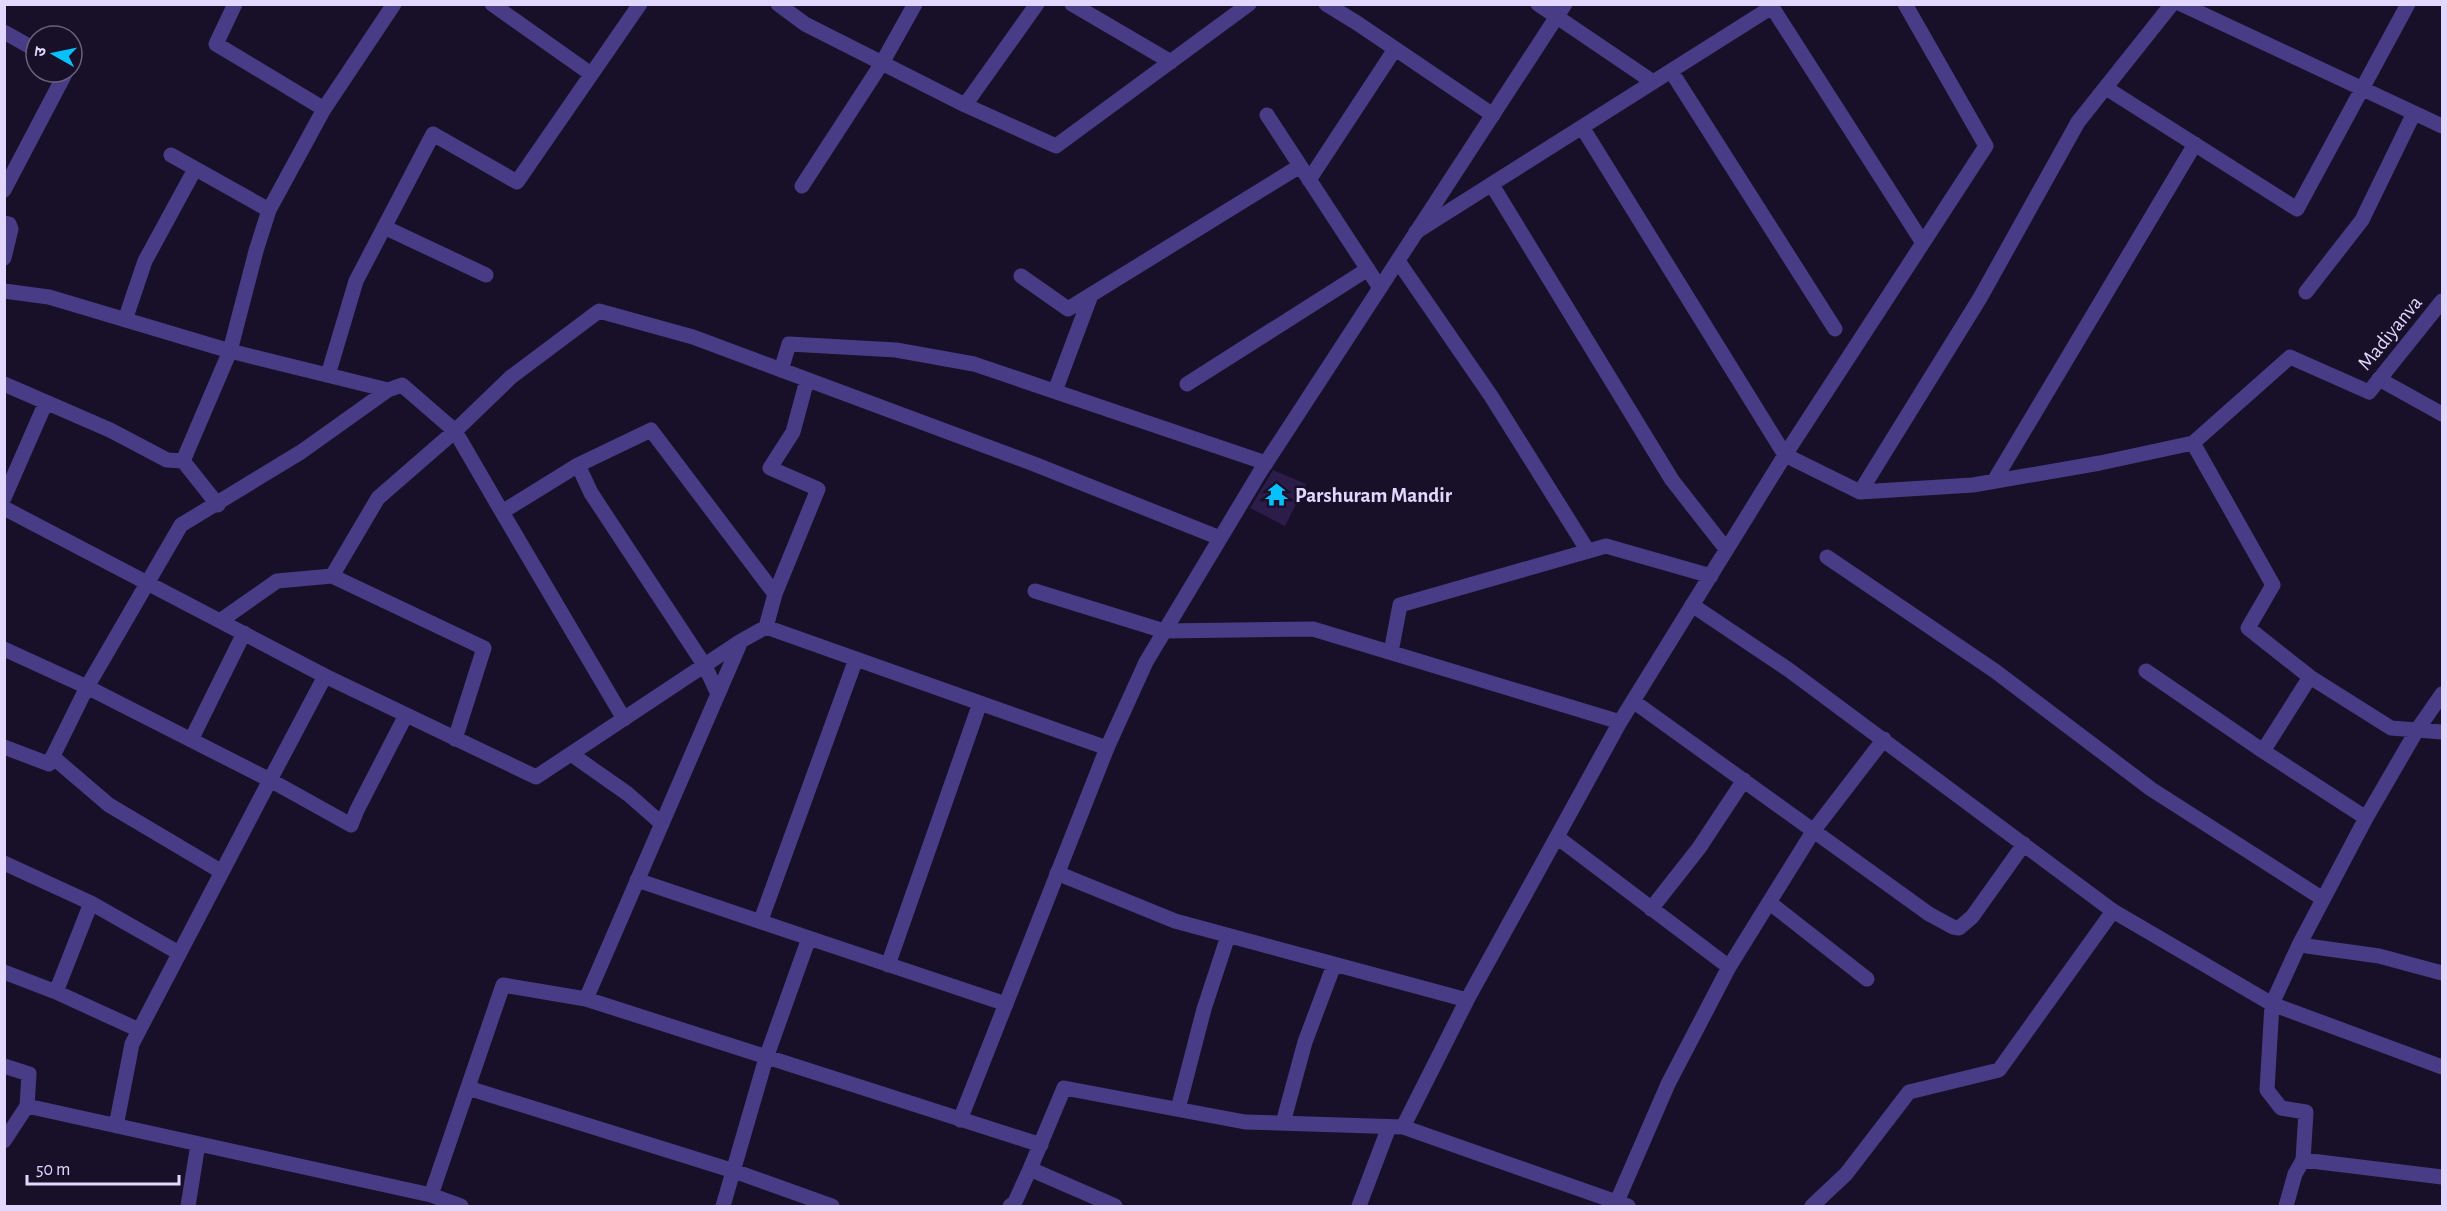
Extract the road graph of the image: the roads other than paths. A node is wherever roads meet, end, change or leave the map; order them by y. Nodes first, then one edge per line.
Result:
1 (235, 4) edge
2 (394, 4) edge
3 (492, 4) edge
4 (640, 4) edge
5 (778, 4) edge
6 (915, 4) edge
7 (1037, 4) edge
8 (1072, 4) edge
9 (1249, 4) edge
10 (1326, 4) edge
11 (1538, 4) edge
12 (1905, 4) edge
13 (2172, 4) edge
14 (2181, 4) edge
15 (2408, 4) edge
16 (1772, 5) edge
17 (2203, 9) edge
18 (1562, 10) edge
19 (4, 32) edge
20 (24, 43) edge
21 (1395, 49) junction
22 (1171, 62) junction
23 (882, 63) junction
24 (1671, 71) junction
25 (591, 74) junction
26 (1653, 82) junction
27 (60, 84) edge
28 (2106, 88) junction
29 (2363, 89) junction
30 (965, 105) junction
31 (324, 109) junction
32 (2414, 113) junction
33 (1493, 115) junction
34 (1267, 116) dead end
35 (2442, 126) edge
36 (1582, 127) junction
37 (2195, 144) junction
38 (171, 155) dead end
39 (1300, 166) junction
40 (195, 169) junction
41 (1309, 180) junction
42 (1492, 185) junction
43 (802, 186) dead end
44 (4, 190) edge
45 (269, 210) junction
46 (4, 223) edge
47 (384, 227) junction
48 (1416, 232) junction
49 (1923, 243) junction
50 (4, 258) edge
51 (1398, 261) junction
52 (1368, 269) junction
53 (486, 275) dead end
54 (1021, 276) dead end
55 (1380, 288) junction
56 (4, 291) edge
57 (2306, 292) dead end
58 (1091, 294) junction
59 (2442, 301) edge
60 (124, 320) junction
61 (1835, 329) dead end
62 (230, 351) junction
63 (781, 370) junction
64 (328, 375) junction
65 (2379, 379) junction
66 (807, 380) junction
67 (4, 384) edge
68 (1187, 384) dead end
69 (388, 390) junction
70 (1055, 392) junction
71 (46, 402) junction
72 (2442, 414) edge
73 (455, 431) junction
74 (2193, 443) junction
75 (1785, 455) junction
76 (183, 461) junction
77 (1266, 463) junction
78 (578, 465) junction
79 (1994, 481) junction
80 (1860, 492) junction
81 (4, 498) edge
82 (218, 505) junction
83 (4, 508) edge
84 (502, 512) junction
85 (1220, 538) junction
86 (1726, 549) junction
87 (1588, 551) junction
88 (1827, 557) dead end
89 (332, 576) junction
90 (1711, 576) junction
91 (147, 582) junction
92 (1035, 591) dead end
93 (776, 594) junction
94 (1692, 605) junction
95 (220, 621) junction
96 (766, 627) junction
97 (1164, 631) junction
98 (244, 633) junction
99 (741, 641) junction
100 (4, 649) edge
101 (1390, 652) junction
102 (856, 659) junction
103 (703, 666) junction
104 (2146, 671) dead end
105 (325, 676) junction
106 (2310, 677) junction
107 (87, 687) junction
108 (718, 694) junction
109 (2442, 694) edge
110 (1633, 701) junction
111 (980, 703) junction
112 (406, 715) junction
113 (624, 718) junction
114 (1620, 722) junction
115 (2417, 730) junction
116 (2442, 732) edge
117 (455, 739) junction
118 (1884, 739) junction
119 (191, 740) junction
120 (4, 747) edge
121 (1107, 748) junction
122 (2263, 751) junction
123 (571, 754) junction
124 (54, 759) junction
125 (270, 780) junction
126 (1744, 780) junction
127 (2366, 818) junction
128 (662, 824) junction
129 (1814, 830) junction
130 (1557, 837) junction
131 (2024, 844) junction
132 (4, 863) edge
133 (222, 872) junction
134 (1057, 873) junction
135 (637, 880) junction
136 (2323, 898) junction
137 (91, 903) junction
138 (1770, 903) junction
139 (1651, 909) junction
140 (2113, 911) junction
141 (761, 920) junction
142 (1228, 936) junction
143 (809, 938) junction
144 (2307, 946) dead end
145 (179, 953) junction
146 (888, 964) junction
147 (1334, 965) junction
148 (1729, 967) junction
149 (4, 972) edge
150 (2442, 973) edge
151 (1867, 979) dead end
152 (56, 992) junction
153 (586, 999) junction
154 (1467, 1000) junction
155 (1006, 1004) junction
156 (2272, 1004) junction
157 (139, 1030) junction
158 (766, 1058) junction
159 (4, 1066) edge
160 (2442, 1066) edge
161 (468, 1088) junction
162 (27, 1106) junction
163 (1178, 1109) junction
164 (960, 1120) junction
165 (1283, 1123) junction
166 (116, 1126) junction
167 (1396, 1127) junction
168 (4, 1141) edge
169 (198, 1144) junction
170 (1041, 1145) junction
171 (2303, 1160) junction
172 (1030, 1169) junction
173 (734, 1171) junction
174 (2442, 1177) edge
175 (431, 1195) junction
176 (1620, 1205) edge
177 (188, 1206) edge
178 (460, 1206) edge
179 (723, 1206) edge
180 (832, 1206) edge
181 (1010, 1206) edge
182 (1115, 1206) edge
183 (1359, 1206) edge
184 (1812, 1206) edge
185 (2286, 1206) edge

1 - 31 street
2 - 31 street
3 - 25 street
4 - 25 street
5 - 23 street
6 - 23 street
7 - 30 street
8 - 22 street
9 - 22 street
10 - 21 street
11 - 18 street
12 - 49 street
13 - 28 street
14 - 17 street
15 - 29 street
16 - 24 street
16 - 49 street
17 - 29 street
18 - 26 street
18 - 33 street
19 - 20 street
21 - 33 street
21 - 41 street
22 - 30 street
23 - 30 street
23 - 43 street
24 - 26 street
24 - 61 street
25 - 47 street
26 - 36 street
27 - 44 street
28 - 37 street
28 - 80 street
29 - 32 street
29 - 37 street
31 - 45 street
32 - 35 street
32 - 57 street
33 - 48 street
34 - 39 street
36 - 42 street
36 - 75 street
37 - 79 street
38 - 40 street
39 - 41 street
39 - 58 street
40 - 45 street
40 - 60 street
41 - 52 street
42 - 48 street
42 - 86 street
45 - 62 street
46 - 50 street
47 - 53 street
47 - 64 street
48 - 51 street
49 - 75 street
51 - 55 street
51 - 87 street
52 - 55 street
52 - 68 street
54 - 58 street
55 - 77 street
56 - 60 street
58 - 70 street
59 - 65 street, Madiyanva
60 - 62 street
62 - 64 street
62 - 76 street
63 - 66 street
63 - 70 street
63 - 73 street
64 - 69 street
65 - 72 street
65 - 74 street, Madiyanva
66 - 85 street
66 - 93 street
67 - 71 street
69 - 73 street
69 - 82 street
70 - 77 street
71 - 76 street
71 - 81 street
73 - 84 street
73 - 89 street
74 - 79 street
74 - 106 street
75 - 80 street
75 - 86 street
76 - 82 street
77 - 85 street
78 - 84 street
78 - 93 street
78 - 103 street
79 - 80 street
82 - 91 street
83 - 91 street
84 - 113 street
85 - 97 street
86 - 90 street
87 - 90 street
87 - 101 street
88 - 136 street
89 - 95 street
89 - 117 street
90 - 94 street
91 - 95 street
91 - 107 street
92 - 97 street
93 - 96 street
94 - 110 street
94 - 118 street
95 - 98 street
96 - 99 street
96 - 102 street
97 - 101 street
97 - 121 street
98 - 105 street
98 - 119 street
99 - 103 street
99 - 108 street
100 - 107 street
101 - 114 street
102 - 111 street
102 - 141 street
103 - 108 street
103 - 113 street
104 - 122 street
105 - 112 street
105 - 125 street
106 - 115 street
106 - 122 street
107 - 119 street
107 - 124 street
108 - 128 street
109 - 115 street
110 - 114 street
110 - 126 street
111 - 121 street
111 - 146 street
112 - 117 street
112 - 125 street
113 - 123 street
114 - 130 street
115 - 116 street
115 - 127 street
117 - 123 street
118 - 129 street
118 - 131 street
119 - 125 street
120 - 124 street
121 - 134 street
122 - 127 street
123 - 128 street
124 - 133 street
125 - 133 street
126 - 129 street
126 - 139 street
127 - 136 street
128 - 135 street
129 - 131 street
129 - 138 street
130 - 139 street
130 - 154 street
131 - 140 street
132 - 137 street
133 - 145 street
134 - 142 street
134 - 155 street
135 - 141 street
135 - 153 street
136 - 156 street
137 - 145 street
137 - 152 street
138 - 148 street
138 - 151 street
139 - 148 street
140 - 156 street
140 - 184 street
141 - 143 street
142 - 147 street
142 - 163 street
143 - 146 street
143 - 158 street
144 - 150 street
145 - 157 street
146 - 155 street
147 - 154 street
147 - 165 street
148 - 176 street
149 - 152 street
152 - 157 street
153 - 158 street
153 - 161 street
154 - 167 street
155 - 164 street
156 - 160 street
156 - 171 street
157 - 166 street
158 - 164 street
158 - 173 street
159 - 162 street
161 - 173 street
161 - 175 street
162 - 166 street
162 - 168 street
163 - 165 street
163 - 170 street
164 - 170 street
165 - 167 street
166 - 169 street
167 - 176 street
167 - 183 street
169 - 175 street
169 - 177 street
170 - 172 street
171 - 174 street
171 - 185 street
172 - 181 street
172 - 182 street
173 - 179 street
173 - 180 street
175 - 178 street

